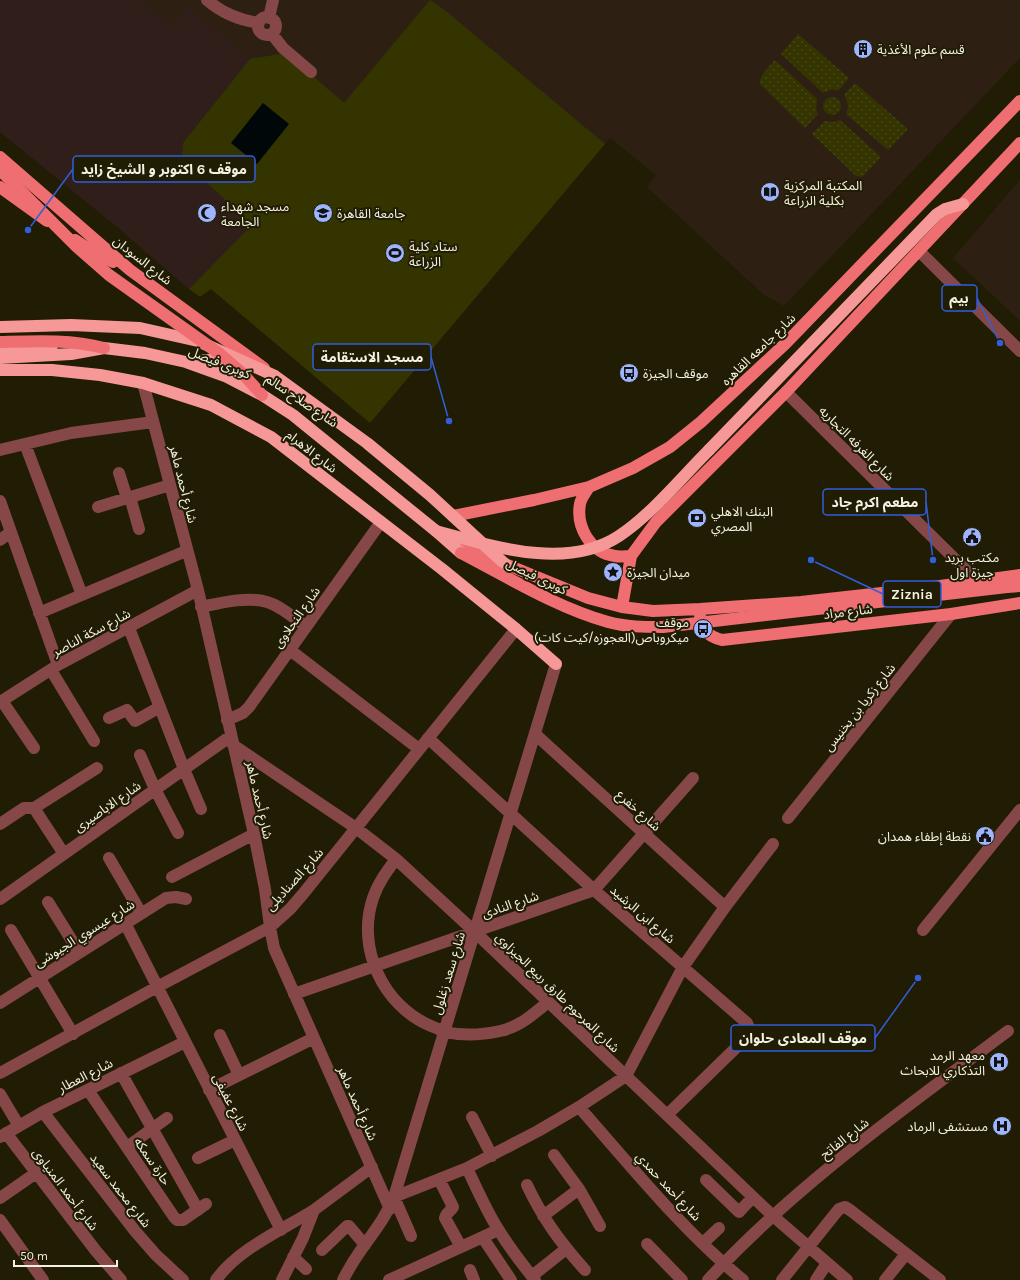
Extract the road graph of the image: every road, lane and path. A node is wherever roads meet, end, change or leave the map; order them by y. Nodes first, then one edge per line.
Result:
1 (207, 0) edge
2 (270, 1) edge
3 (264, 20) junction
4 (311, 72) dead end
5 (1020, 101) edge
6 (1020, 143) edge
7 (0, 157) edge
8 (0, 170) edge
9 (0, 187) edge
10 (963, 204) junction
11 (920, 251) junction
12 (130, 270) junction
13 (49, 326) junction
14 (0, 327) edge
15 (0, 342) edge
16 (70, 345) junction
17 (104, 348) junction
18 (0, 350) edge
19 (1020, 351) edge
20 (0, 358) edge
21 (236, 358) junction
22 (197, 361) junction
23 (0, 370) edge
24 (275, 376) junction
25 (143, 383) junction
26 (786, 392) junction
27 (262, 395) junction
28 (153, 422) junction
29 (25, 444) junction
30 (0, 450) edge
31 (119, 473) dead end
32 (170, 485) junction
33 (589, 487) junction
34 (129, 497) junction
35 (0, 501) edge
36 (98, 507) dead end
37 (453, 516) junction
38 (381, 522) junction
39 (139, 529) dead end
40 (436, 531) junction
41 (11, 532) junction
42 (0, 540) edge
43 (460, 549) junction
44 (186, 551) junction
45 (631, 556) junction
46 (506, 565) junction
47 (1020, 575) edge
48 (976, 580) junction
49 (1020, 586) edge
50 (198, 590) junction
51 (82, 595) junction
52 (1020, 603) edge
53 (201, 607) junction
54 (622, 607) junction
55 (700, 610) junction
56 (40, 613) junction
57 (951, 614) junction
58 (306, 627) junction
59 (129, 628) junction
60 (516, 629) junction
61 (290, 650) junction
62 (556, 664) joint
63 (55, 668) junction
64 (1, 702) edge
65 (160, 707) junction
66 (109, 718) dead end
67 (227, 720) junction
68 (536, 734) junction
69 (428, 738) junction
70 (94, 741) dead end
71 (232, 741) junction
72 (34, 748) dead end
73 (419, 749) junction
74 (140, 754) dead end
75 (97, 768) dead end
76 (184, 769) junction
77 (693, 778) dead end
78 (156, 789) junction
79 (34, 808) junction
80 (201, 809) dead end
81 (1020, 810) edge
82 (510, 814) junction
83 (788, 818) dead end
84 (0, 824) edge
85 (356, 828) junction
86 (178, 833) dead end
87 (644, 833) junction
88 (254, 834) junction
89 (773, 844) dead end
90 (64, 854) junction
91 (109, 858) dead end
92 (396, 859) junction
93 (172, 877) dead end
94 (594, 890) junction
95 (0, 899) edge
96 (186, 899) dead end
97 (48, 902) dead end
98 (725, 907) junction
99 (141, 913) junction
100 (125, 923) junction
101 (270, 927) junction
102 (11, 930) dead end
103 (923, 930) dead end
104 (475, 932) junction
105 (78, 952) junction
106 (374, 966) junction
107 (683, 967) junction
108 (39, 978) junction
109 (157, 987) junction
110 (294, 994) junction
111 (0, 1002) edge
112 (548, 1002) junction
113 (1008, 1031) dead end
114 (445, 1032) junction
115 (73, 1034) junction
116 (220, 1035) dead end
117 (314, 1038) junction
118 (185, 1042) junction
119 (2, 1069) edge
120 (121, 1073) junction
121 (239, 1076) junction
122 (626, 1076) junction
123 (88, 1090) junction
124 (209, 1090) junction
125 (0, 1094) edge
126 (579, 1107) junction
127 (42, 1112) junction
128 (667, 1115) junction
129 (472, 1117) dead end
130 (167, 1118) dead end
131 (19, 1126) junction
132 (152, 1129) junction
133 (3, 1135) edge
134 (235, 1140) junction
135 (127, 1147) junction
136 (554, 1155) dead end
137 (492, 1156) junction
138 (198, 1158) dead end
139 (372, 1167) junction
140 (467, 1168) junction
141 (36, 1173) junction
142 (439, 1179) junction
143 (706, 1180) dead end
144 (527, 1185) dead end
145 (579, 1189) junction
146 (753, 1197) junction
147 (0, 1198) edge
148 (392, 1203) junction
149 (314, 1210) junction
150 (543, 1216) junction
151 (773, 1216) junction
152 (0, 1220) edge
153 (600, 1226) dead end
154 (719, 1228) dead end
155 (281, 1230) junction
156 (498, 1230) junction
157 (411, 1236) dead end
158 (483, 1238) junction
159 (703, 1243) junction
160 (647, 1244) dead end
161 (365, 1245) junction
162 (461, 1247) junction
163 (808, 1247) junction
164 (566, 1249) junction
165 (322, 1250) dead end
166 (906, 1254) junction
167 (293, 1257) junction
168 (827, 1263) junction
169 (723, 1264) junction
170 (306, 1269) dead end
171 (585, 1270) dead end
172 (534, 1278) edge
173 (43, 1280) edge
174 (121, 1280) edge
175 (184, 1280) edge
176 (216, 1280) edge
177 (282, 1280) edge
178 (343, 1280) edge
179 (389, 1280) edge
180 (511, 1280) edge
181 (682, 1280) edge
182 (708, 1280) edge
183 (743, 1280) edge
184 (782, 1280) edge
185 (816, 1280) edge
186 (847, 1280) edge
187 (885, 1280) edge
188 (940, 1280) edge

1 - 3 street
2 - 3 street
3 - 4 street
5 - 33 main road, شارع جامعه القاهره
6 - 10 main road
7 - 12 main road, شارع السودان
8 - 27 main road, bridge
9 - 12 main road
10 - 11 main road
10 - 40 highway, bridge
11 - 19 street
11 - 26 main road
12 - 24 main road, شارع السودان
13 - 14 highway
13 - 16 highway
13 - 21 highway
15 - 17 main road, bridge
16 - 18 highway, شارع صلاح سالم
16 - 22 highway, شارع صلاح سالم
17 - 20 highway, كوبرى فيصل
17 - 27 highway, كوبرى فيصل, bridge
21 - 22 highway
21 - 24 highway
22 - 43 highway, شارع صلاح سالم
23 - 25 highway, شارع الاهرام
24 - 37 highway
25 - 28 street, شارع أحمد ماهر
25 - 38 highway, شارع الاهرام
26 - 45 main road
26 - 48 street, شارع الغرفه التجاريه
27 - 40 highway, كوبرى فيصل
28 - 29 street
28 - 32 street, شارع أحمد ماهر
29 - 30 street
29 - 51 street
31 - 34 street
32 - 34 street
32 - 44 street, شارع أحمد ماهر
33 - 37 main road, شارع جامعه القاهره
33 - 45 main road
34 - 36 street
34 - 39 street
35 - 41 street
37 - 46 highway
38 - 58 street, شارع النحلاوى
38 - 60 highway, شارع الاهرام
40 - 43 highway, كوبرى فيصل
41 - 42 street
41 - 56 street
43 - 46 main road, شارع مراد
43 - 49 main road, كوبرى فيصل, bridge
44 - 50 street, شارع أحمد ماهر
44 - 51 street
45 - 54 main road
46 - 54 main road, شارع مراد
47 - 48 main road, شارع مراد
48 - 55 main road, شارع مراد
50 - 53 street, شارع أحمد ماهر
50 - 59 street, شارع سكة الناصر
51 - 56 street
52 - 57 main road, شارع مراد
53 - 58 street
53 - 67 street, شارع أحمد ماهر
54 - 55 main road, شارع مراد
55 - 57 main road, شارع مراد
56 - 63 street
57 - 83 street, شارع زكريا بن بخنيس
58 - 61 street, شارع النحلاوى
59 - 63 street, شارع سكة الناصر
59 - 65 street
60 - 62 highway, شارع الاهرام
60 - 69 street, شارع الصناديلى
61 - 67 street, شارع النحلاوى
61 - 73 street
62 - 68 street, شارع سعد زغلول
63 - 64 street, شارع سكة الناصر
63 - 70 street
64 - 72 street
65 - 66 street
65 - 76 street
67 - 71 street, شارع أحمد ماهر
68 - 82 street, شارع سعد زغلول
68 - 87 street, شارع خفرع
69 - 73 street, شارع الصناديلى
69 - 82 street, شارع ابن الرشيد
71 - 76 street, شارع الاباصيرى
71 - 85 street, شارع المرحوم طارق ربيع الجيزاوي
71 - 88 street, شارع أحمد ماهر
73 - 85 street, شارع الصناديلى
74 - 78 street
75 - 79 street
76 - 78 street, شارع الاباصيرى
76 - 80 street
77 - 87 street, شارع النادى
78 - 86 street
78 - 90 street, شارع الاباصيرى
79 - 84 street
79 - 90 street
81 - 103 street
82 - 94 street, شارع ابن الرشيد
82 - 104 street, شارع سعد زغلول
85 - 92 street, شارع المرحوم طارق ربيع الجيزاوي
85 - 101 street, شارع الصناديلى
87 - 94 street, شارع النادى
87 - 98 street, شارع خفرع
88 - 93 street
88 - 101 street, شارع أحمد ماهر
89 - 98 street
90 - 95 street, شارع الاباصيرى
91 - 99 street
92 - 104 street, شارع المرحوم طارق ربيع الجيزاوي
92 - 106 street
94 - 104 street, شارع النادى
94 - 107 street, شارع ابن الرشيد
96 - 99 street, شارع عيسوي الجيوشى
97 - 105 street
98 - 107 street
99 - 100 street, شارع عيسوي الجيوشى
100 - 105 street, شارع عيسوي الجيوشى
100 - 109 street, شارع عفيفى
101 - 109 street, شارع الصناديلى
101 - 110 street, شارع أحمد ماهر
102 - 108 street
104 - 106 street, شارع النادى
104 - 112 street, شارع المرحوم طارق ربيع الجيزاوي
104 - 114 street, شارع سعد زغلول
105 - 108 street, شارع عيسوي الجيوشى
106 - 110 street, شارع النادى
106 - 114 street
107 - 122 street
107 - 128 street, شارع ابن الرشيد
108 - 111 street, شارع عيسوي الجيوشى
108 - 115 street
109 - 115 street, شارع الصناديلى
109 - 118 street, شارع عفيفى
110 - 117 street, شارع أحمد ماهر
112 - 114 street
112 - 122 street, شارع المرحوم طارق ربيع الجيزاوي
113 - 151 street, شارع الفاتح
114 - 148 street, شارع سعد زغلول
115 - 119 street, شارع الصناديلى
116 - 121 street
117 - 121 street
117 - 139 street, شارع أحمد ماهر
118 - 120 street, شارع العطار
118 - 124 street, شارع عفيفى
120 - 123 street, شارع العطار
120 - 132 street
121 - 124 street
122 - 126 street
122 - 128 street, شارع المرحوم طارق ربيع الجيزاوي
123 - 127 street, شارع العطار
123 - 135 street, حارة سمكه
124 - 134 street, شارع عفيفى
125 - 131 street
126 - 137 street
126 - 159 street, شارع أحمد حمدي
127 - 131 street, شارع العطار
127 - 175 street, شارع محمد سعيد
128 - 146 street, شارع المرحوم طارق ربيع الجيزاوي
129 - 137 street
130 - 132 street
131 - 133 street, شارع العطار
132 - 135 street
132 - 135 street, حارة سمكه
133 - 141 street, شارع أحمد المنياوى
134 - 138 street
134 - 155 street, شارع عفيفى
136 - 145 street
137 - 140 street
139 - 148 street, شارع أحمد ماهر
139 - 149 street
140 - 142 street
140 - 156 street
141 - 147 street
141 - 174 street, شارع أحمد المنياوى
142 - 148 street
142 - 162 street
143 - 146 street
144 - 150 street
145 - 150 street
145 - 153 street
146 - 151 street, شارع المرحوم طارق ربيع الجيزاوي
148 - 157 street, شارع أحمد ماهر
148 - 161 street, شارع سعد زغلول
149 - 155 street
149 - 167 street
150 - 164 street
151 - 163 street, شارع المرحوم طارق ربيع الجيزاوي
151 - 169 street, شارع الفاتح
152 - 173 street
154 - 159 street
155 - 176 street
156 - 158 street
156 - 172 street
158 - 162 street
158 - 180 street
159 - 169 street, شارع أحمد حمدي
160 - 181 street
161 - 165 street
161 - 178 street, شارع سعد زغلول
162 - 179 street
163 - 166 street
163 - 168 street, شارع المرحوم طارق ربيع الجيزاوي
163 - 184 street
164 - 171 street
164 - 172 street
166 - 187 street
166 - 188 street
167 - 170 street
167 - 177 street
168 - 185 street
168 - 186 street, شارع المرحوم طارق ربيع الجيزاوي
169 - 182 street, شارع الفاتح
169 - 183 street, شارع أحمد حمدي

